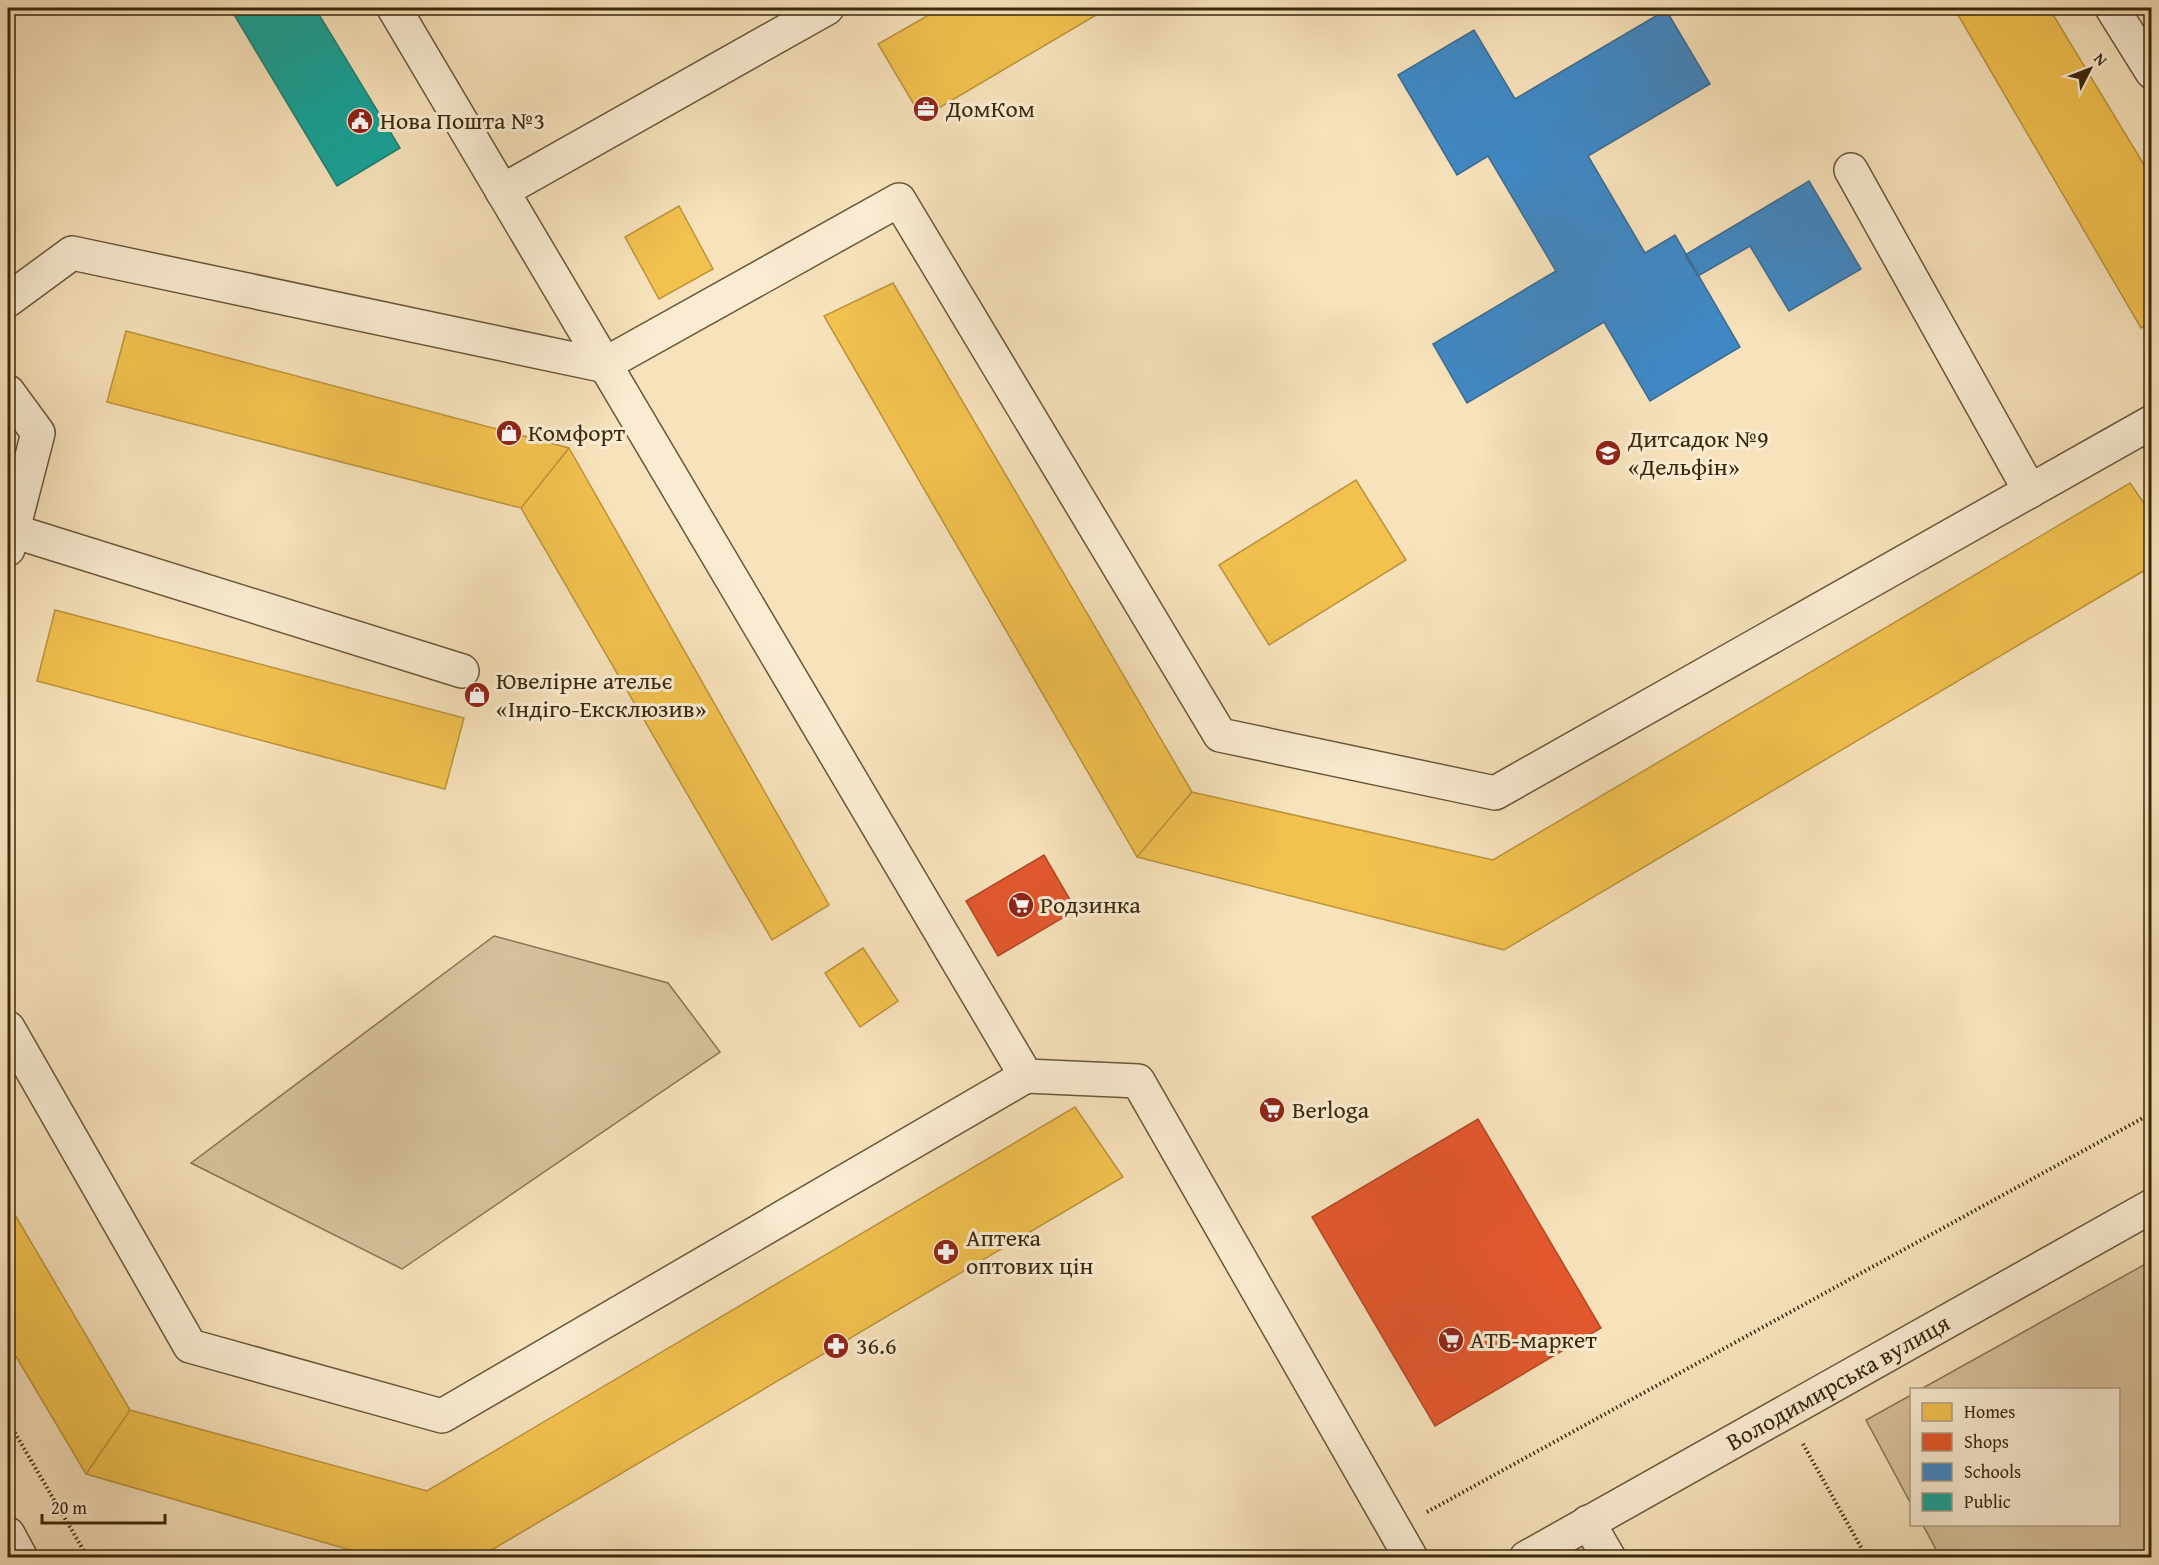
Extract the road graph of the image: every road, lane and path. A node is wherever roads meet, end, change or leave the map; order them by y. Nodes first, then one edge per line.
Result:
1 (394, 8) edge
2 (827, 8) edge
3 (2112, 8) edge
4 (2151, 72) edge
5 (1851, 170) dead end
6 (502, 191) junction
7 (8, 300) edge
8 (606, 366) junction
9 (8, 392) edge
10 (2151, 422) edge
11 (2030, 491) junction
12 (10, 540) edge
13 (462, 671) dead end
14 (8, 1028) edge
15 (1026, 1076) junction
16 (2151, 1113) edge
17 (2151, 1206) edge
18 (1785, 1412) junction
19 (8, 1421) edge
20 (1588, 1522) junction
21 (8, 1534) edge
22 (1403, 1544) edge
23 (21, 1557) edge
24 (88, 1557) edge
25 (1526, 1557) edge
26 (1609, 1557) edge
27 (1867, 1557) edge

1 - 6 street
2 - 6 street
3 - 4 street
5 - 11 street
6 - 8 street
7 - 8 street
8 - 11 street
8 - 15 street
9 - 12 street
10 - 11 street
12 - 13 street
14 - 15 street
15 - 22 street
16 - 22 path
17 - 18 street, Володимирська вулиця
18 - 20 street, Володимирська вулиця
18 - 27 path
19 - 24 path
20 - 25 street, Володимирська вулиця
20 - 26 street
21 - 23 street

